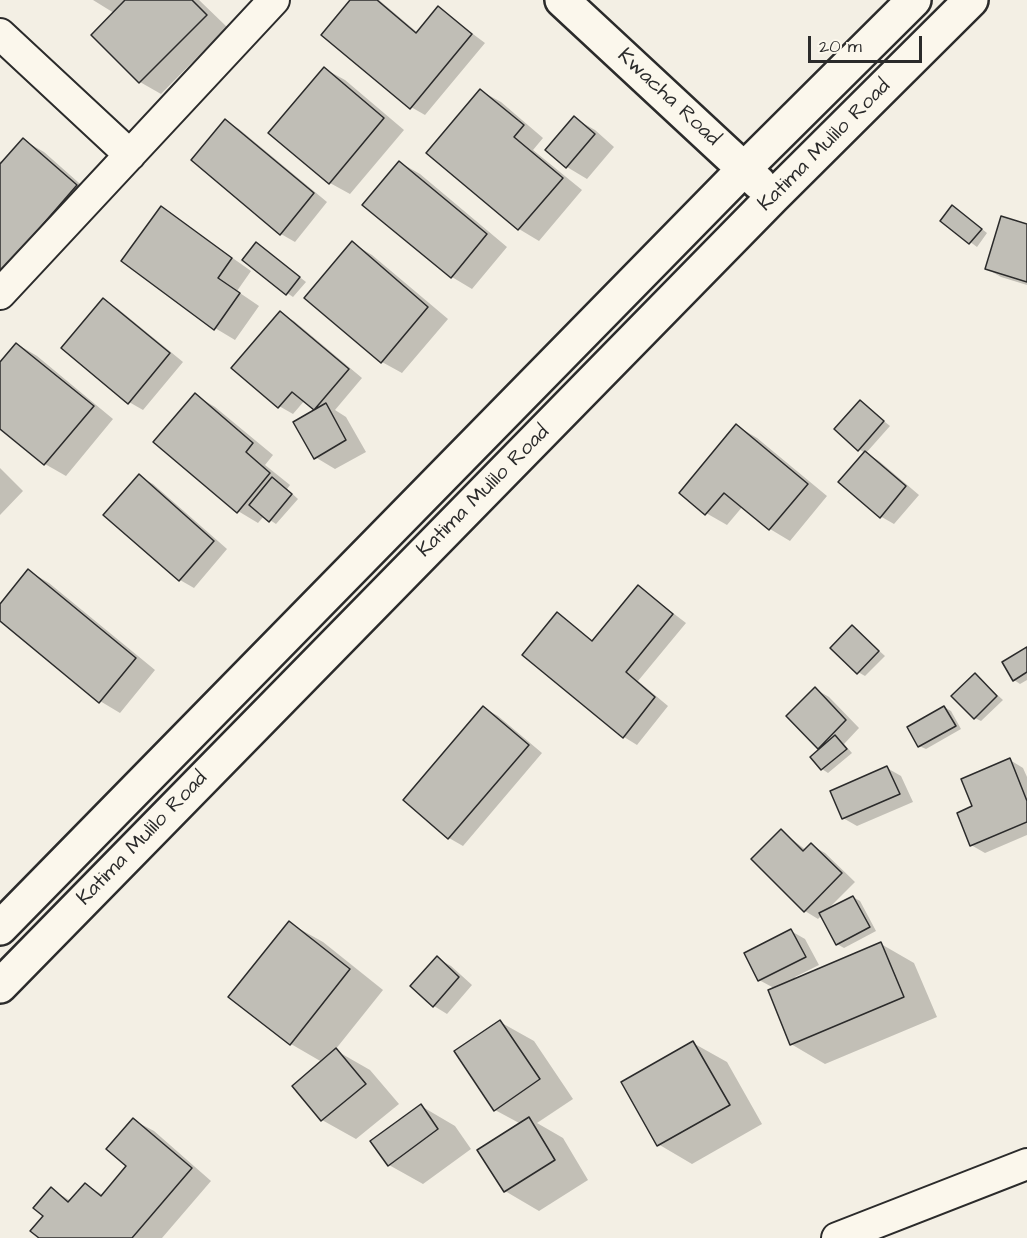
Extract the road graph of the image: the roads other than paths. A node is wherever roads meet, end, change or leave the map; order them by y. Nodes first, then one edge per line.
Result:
1 (274, 0) edge
2 (562, 0) edge
3 (914, 0) edge
4 (971, 0) edge
5 (0, 34) edge
6 (130, 155) junction
7 (744, 169) junction
8 (773, 197) junction
9 (0, 294) edge
10 (0, 928) edge
11 (0, 986) edge
12 (1027, 1164) edge
13 (837, 1238) edge

1 - 6 street
2 - 7 main road, Kwacha Road
3 - 7 main road, Katima Mulilo Road
4 - 8 main road, Katima Mulilo Road
5 - 6 street
6 - 9 street
7 - 8 main road, Kwacha Road
7 - 10 main road, Katima Mulilo Road
8 - 11 main road, Katima Mulilo Road
12 - 13 street

